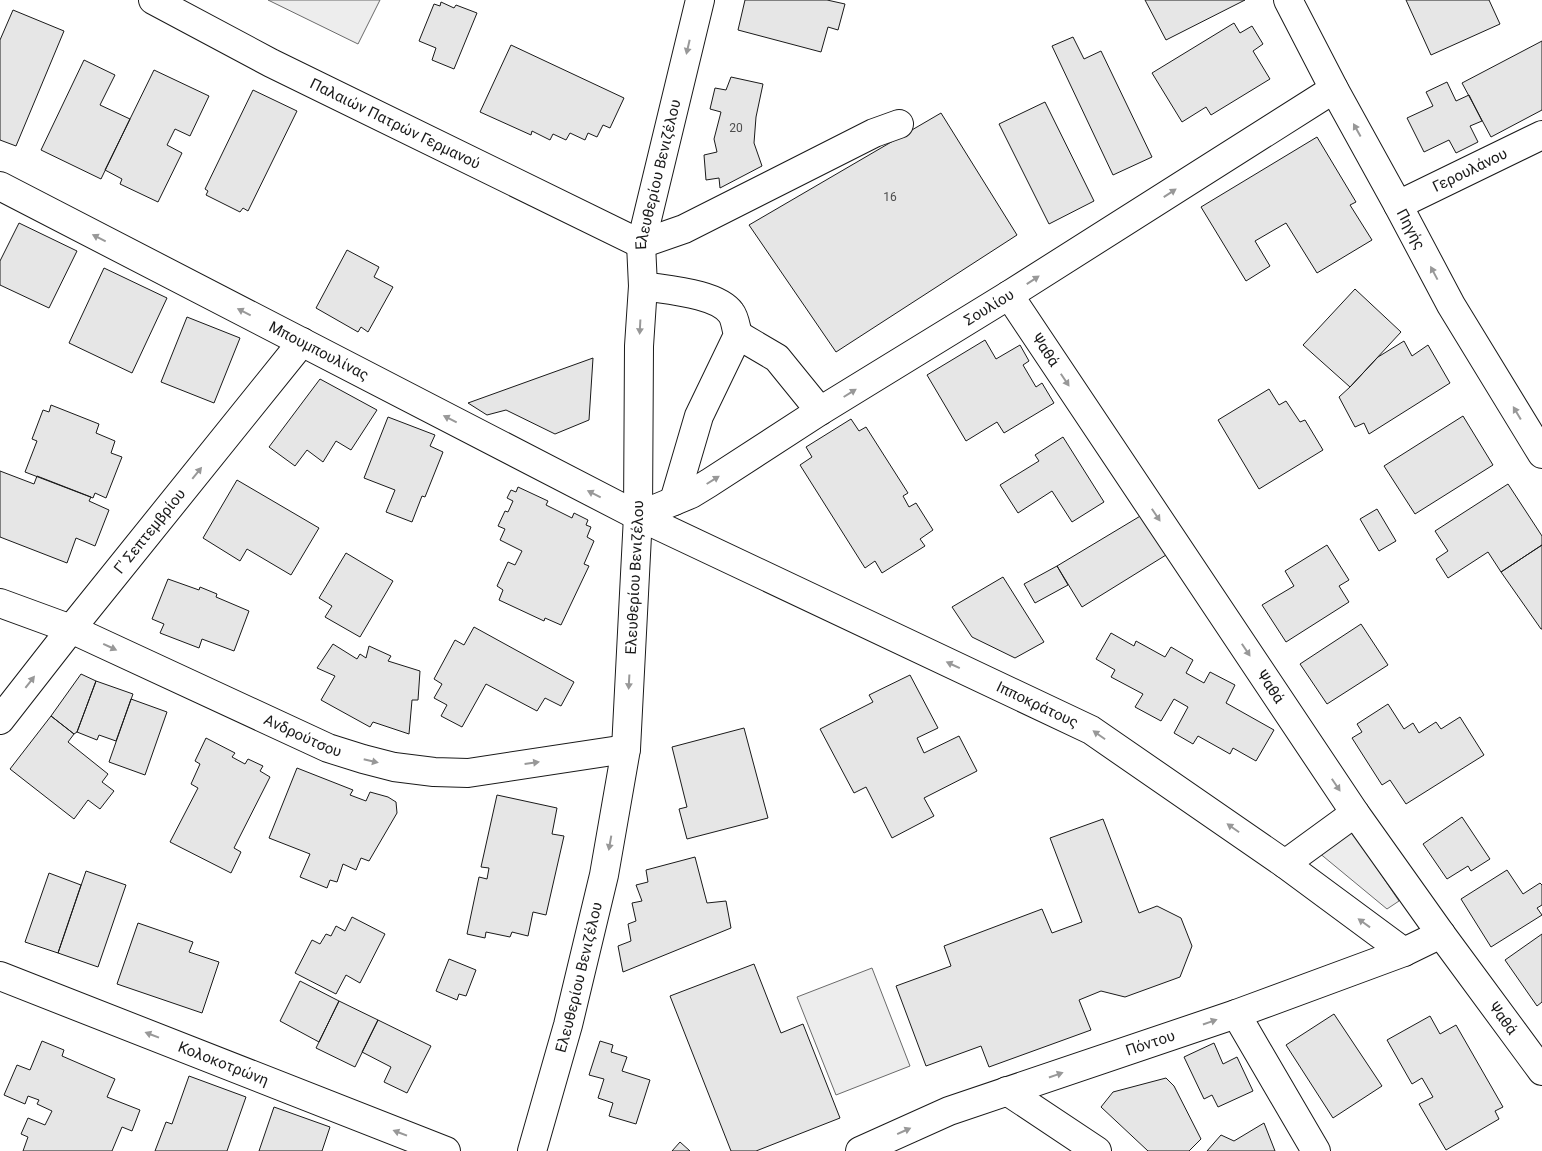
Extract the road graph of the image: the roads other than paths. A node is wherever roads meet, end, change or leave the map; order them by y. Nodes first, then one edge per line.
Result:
1 (153, 0) edge
2 (700, 0) edge
3 (1288, 0) edge
4 (1334, 89) junction
5 (899, 124) dead end
6 (1542, 135) edge
7 (0, 186) edge
8 (1398, 205) junction
9 (641, 244) junction
10 (643, 286) junction
11 (1009, 296) junction
12 (738, 335) junction
13 (302, 342) junction
14 (820, 412) junction
15 (1542, 454) edge
16 (674, 501) junction
17 (638, 516) junction
18 (0, 602) edge
19 (71, 629) junction
20 (0, 720) edge
21 (626, 749) junction
22 (1355, 813) junction
23 (1285, 864) junction
24 (1441, 934) junction
25 (1404, 952) junction
26 (0, 976) edge
27 (1236, 1014) junction
28 (1542, 1072) edge
29 (1007, 1091) junction
30 (446, 1151) edge
31 (532, 1151) edge
32 (860, 1151) edge
33 (1098, 1151) edge
34 (1316, 1151) edge

1 - 9 street, Παλαιών Πατρών Γερμανού
2 -> 9 street, Ελευθερίου Βενιζέλου
3 - 4 street, Πηγής
8 -> 4 street, Πηγής
11 -> 4 street, Σουλίου
5 - 9 street
6 - 8 street, Γερουλάνου
13 -> 7 street, Μπουμπουλίνας
15 -> 8 street, Πηγής
9 - 10 street, Ελευθερίου Βενιζέλου
10 - 12 street
10 -> 17 street, Ελευθερίου Βενιζέλου
14 -> 11 street, Σουλίου
11 -> 22 street, Ψαθά
12 - 14 street
12 - 16 street
17 -> 13 street, Μπουμπουλίνας
19 -> 13 street, Γ' Σεπτεμβρίου
16 -> 14 street, Σουλίου
16 - 17 street, Σουλίου
17 -> 21 street, Ελευθερίου Βενιζέλου
23 -> 17 street, Ιπποκράτους
18 - 19 street, Ανδρούτσου
20 -> 19 street, Γ' Σεπτεμβρίου
19 -> 21 street, Ανδρούτσου
21 -> 31 street, Ελευθερίου Βενιζέλου
22 - 23 street
22 - 24 street, Ψαθά
25 -> 23 street, Ιπποκράτους
24 - 25 street, Πόντου
24 - 28 street, Ψαθά
25 - 27 street, Πόντου
30 -> 26 street, Κολοκοτρώνη
29 -> 27 street, Πόντου
27 - 34 street
32 -> 29 street, Πόντου
29 - 33 street

